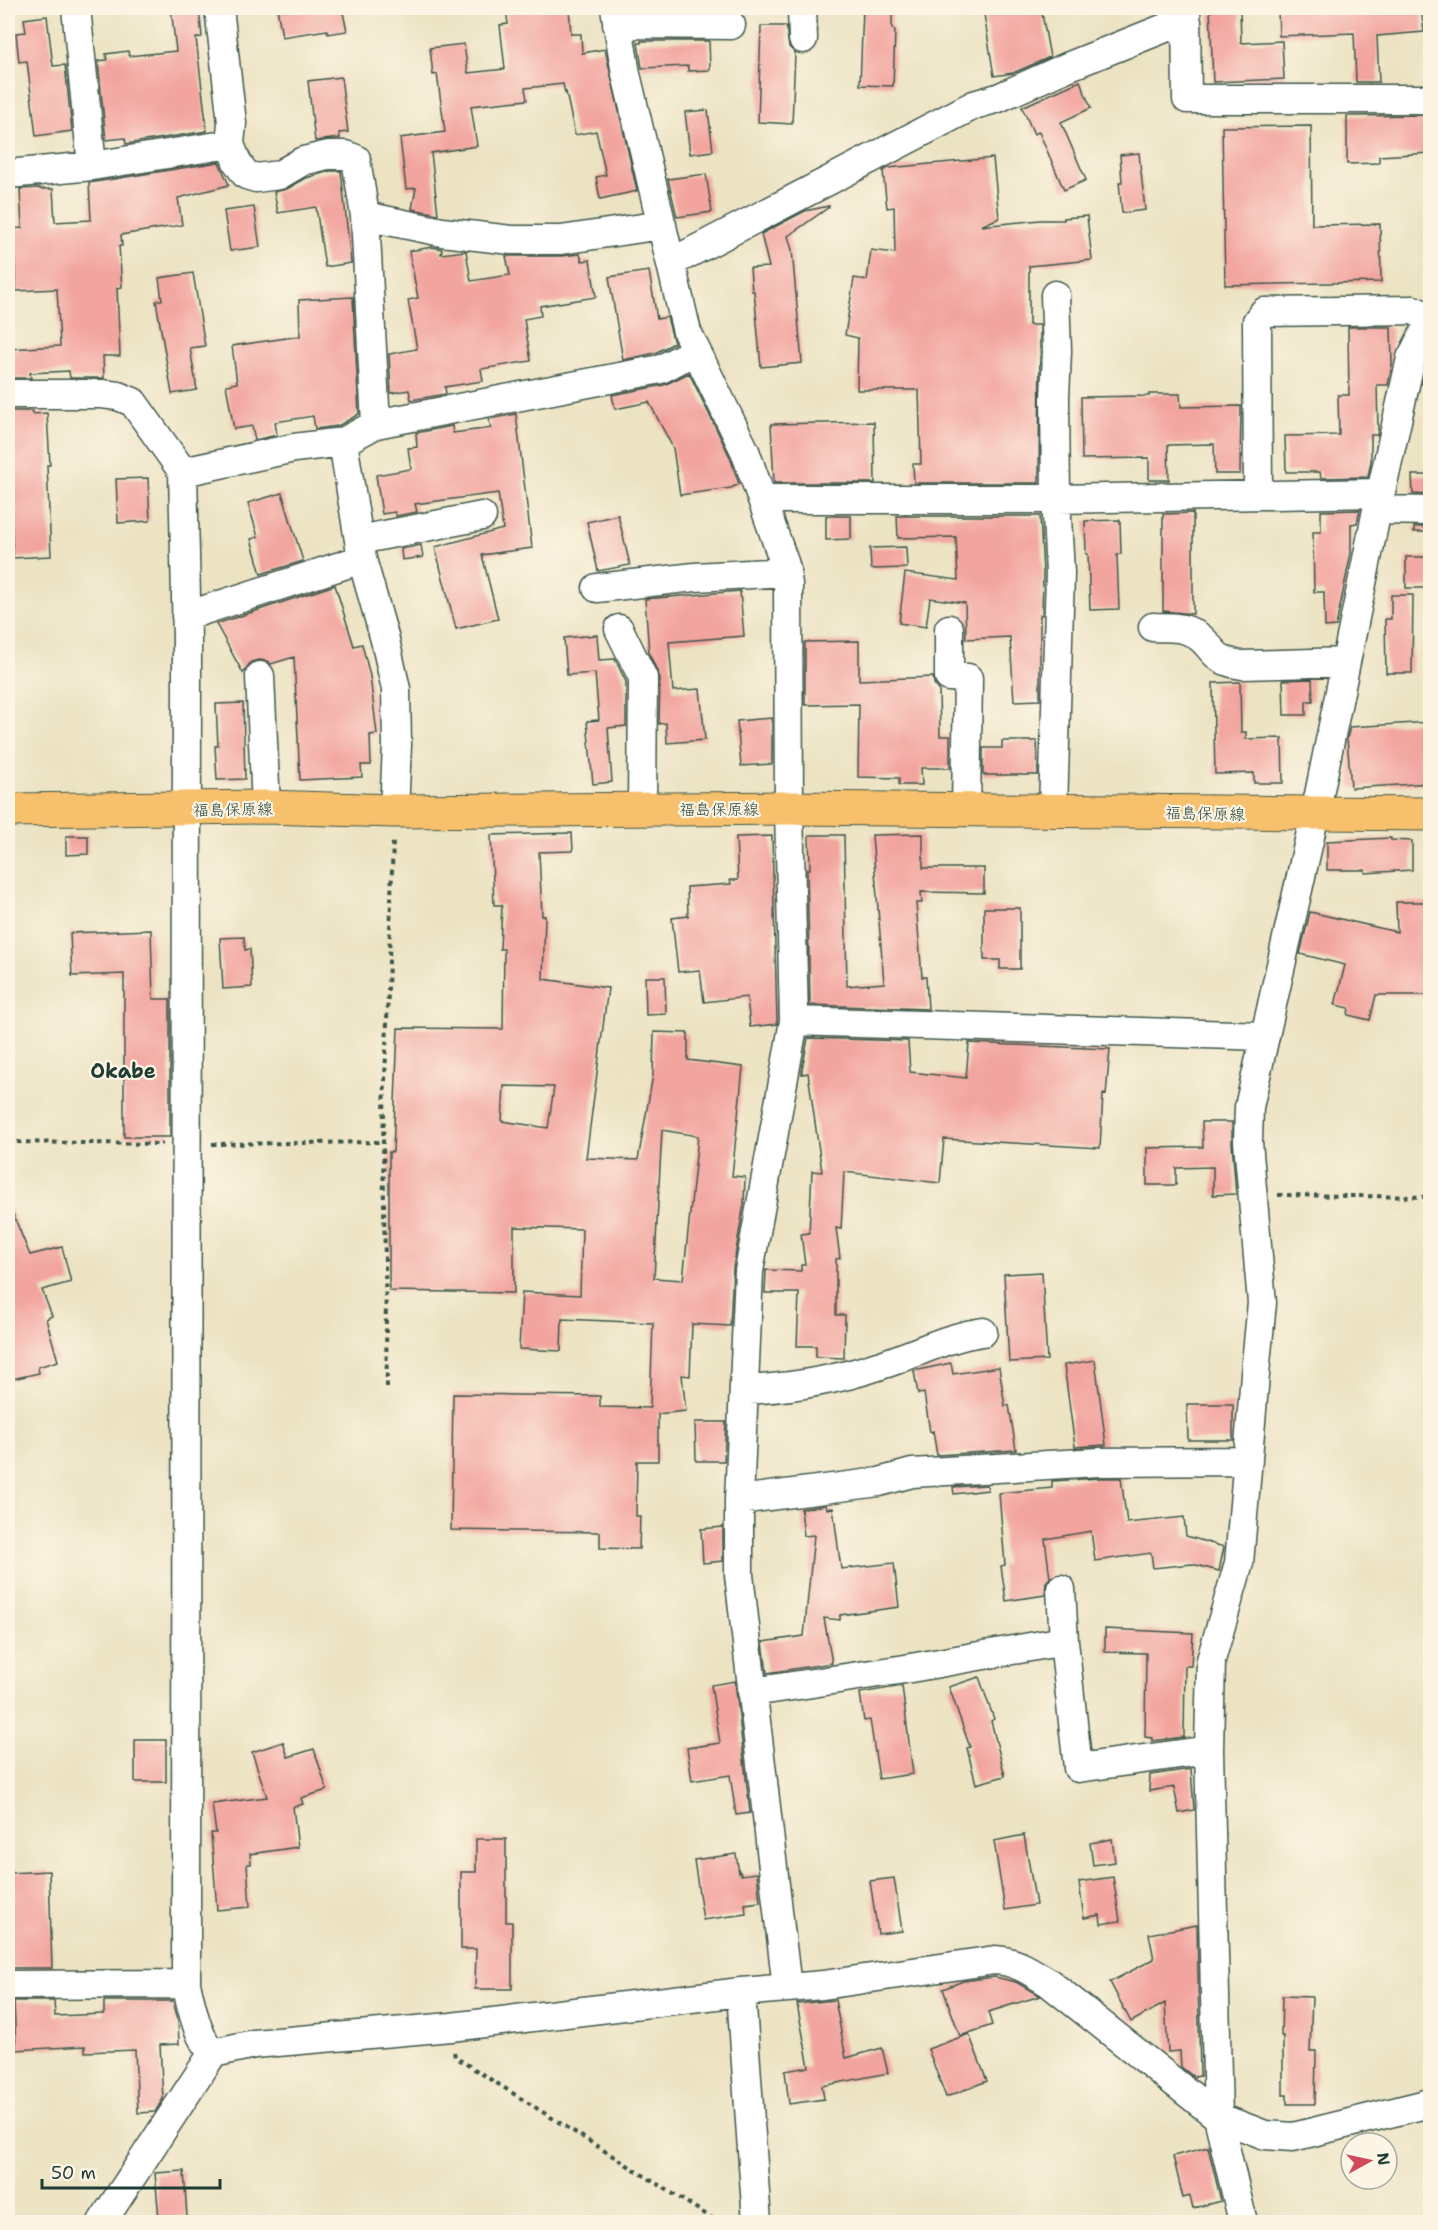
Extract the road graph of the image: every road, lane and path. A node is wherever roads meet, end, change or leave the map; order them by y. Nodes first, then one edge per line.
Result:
1 (76, 8) edge
2 (219, 8) edge
3 (802, 8) edge
4 (1186, 15) edge
5 (616, 16) edge
6 (731, 26) dead end
7 (803, 39) dead end
8 (1431, 99) edge
9 (230, 144) junction
10 (92, 166) junction
11 (8, 174) edge
12 (366, 216) junction
13 (662, 225) junction
14 (671, 261) junction
15 (1054, 295) dead end
16 (1428, 331) edge
17 (695, 351) junction
18 (8, 394) edge
19 (376, 423) junction
20 (343, 442) junction
21 (183, 472) junction
22 (1258, 494) junction
23 (762, 499) junction
24 (1056, 499) junction
25 (1378, 502) junction
26 (1431, 511) edge
27 (482, 516) dead end
28 (360, 549) junction
29 (787, 572) junction
30 (597, 588) dead end
31 (186, 616) junction
32 (1153, 627) dead end
33 (619, 629) dead end
34 (949, 629) dead end
35 (1346, 662) junction
36 (260, 676) dead end
37 (266, 807) junction
38 (789, 808) junction
39 (642, 809) junction
40 (8, 810) edge
41 (187, 810) junction
42 (966, 810) junction
43 (1053, 811) junction
44 (394, 812) junction
45 (1315, 814) junction
46 (1431, 814) edge
47 (794, 1021) junction
48 (1265, 1036) junction
49 (8, 1142) edge
50 (383, 1142) junction
51 (187, 1144) junction
52 (1253, 1194) junction
53 (1431, 1197) edge
54 (983, 1332) dead end
55 (387, 1387) dead end
56 (744, 1390) junction
57 (1248, 1461) junction
58 (739, 1500) junction
59 (1061, 1589) dead end
60 (1064, 1641) junction
61 (752, 1692) junction
62 (1209, 1750) junction
63 (186, 1984) junction
64 (8, 1985) edge
65 (787, 1988) junction
66 (741, 1992) junction
67 (451, 2027) junction
68 (213, 2053) junction
69 (1431, 2103) edge
70 (1218, 2117) junction
71 (102, 2223) edge
72 (718, 2223) edge
73 (757, 2223) edge
74 (1243, 2223) edge

1 - 10 street
2 - 9 street
3 - 7 street
4 - 8 street
4 - 14 street
5 - 6 street
5 - 13 street
9 - 10 street
9 - 12 street
10 - 11 street
12 - 13 street
12 - 19 street
13 - 14 street
14 - 17 street
15 - 24 street
16 - 22 street
16 - 25 street
17 - 19 street
17 - 23 street
18 - 21 street
19 - 20 street
20 - 21 street
20 - 28 street
21 - 31 street
22 - 24 street
22 - 25 street
23 - 24 street
23 - 29 street
24 - 43 street
25 - 26 street
25 - 35 street
27 - 28 street
28 - 31 street
28 - 44 street
29 - 30 street
29 - 38 street
31 - 41 street
32 - 35 street
33 - 39 street
34 - 42 street
35 - 45 street
36 - 37 street
37 - 41 main road, 福島保原線
37 - 44 main road, 福島保原線
38 - 39 main road, 福島保原線
38 - 42 main road, 福島保原線
38 - 47 street
39 - 44 main road, 福島保原線
40 - 41 main road, 福島保原線
41 - 51 street
42 - 43 main road, 福島保原線
43 - 45 main road, 福島保原線
44 - 50 path
45 - 46 main road, 福島保原線
45 - 48 street
47 - 48 street
47 - 56 street
48 - 52 street
49 - 51 path
50 - 51 path
50 - 55 path
51 - 63 street
52 - 53 path
52 - 57 street
54 - 56 street
56 - 58 street
57 - 58 street
57 - 62 street
58 - 61 street
59 - 60 street
60 - 61 street
60 - 62 street
61 - 65 street
62 - 70 street
63 - 64 street
63 - 68 street
65 - 66 street
65 - 70 street
66 - 67 street
66 - 73 street
67 - 68 street
67 - 72 path
68 - 71 street
69 - 70 street
70 - 74 street

